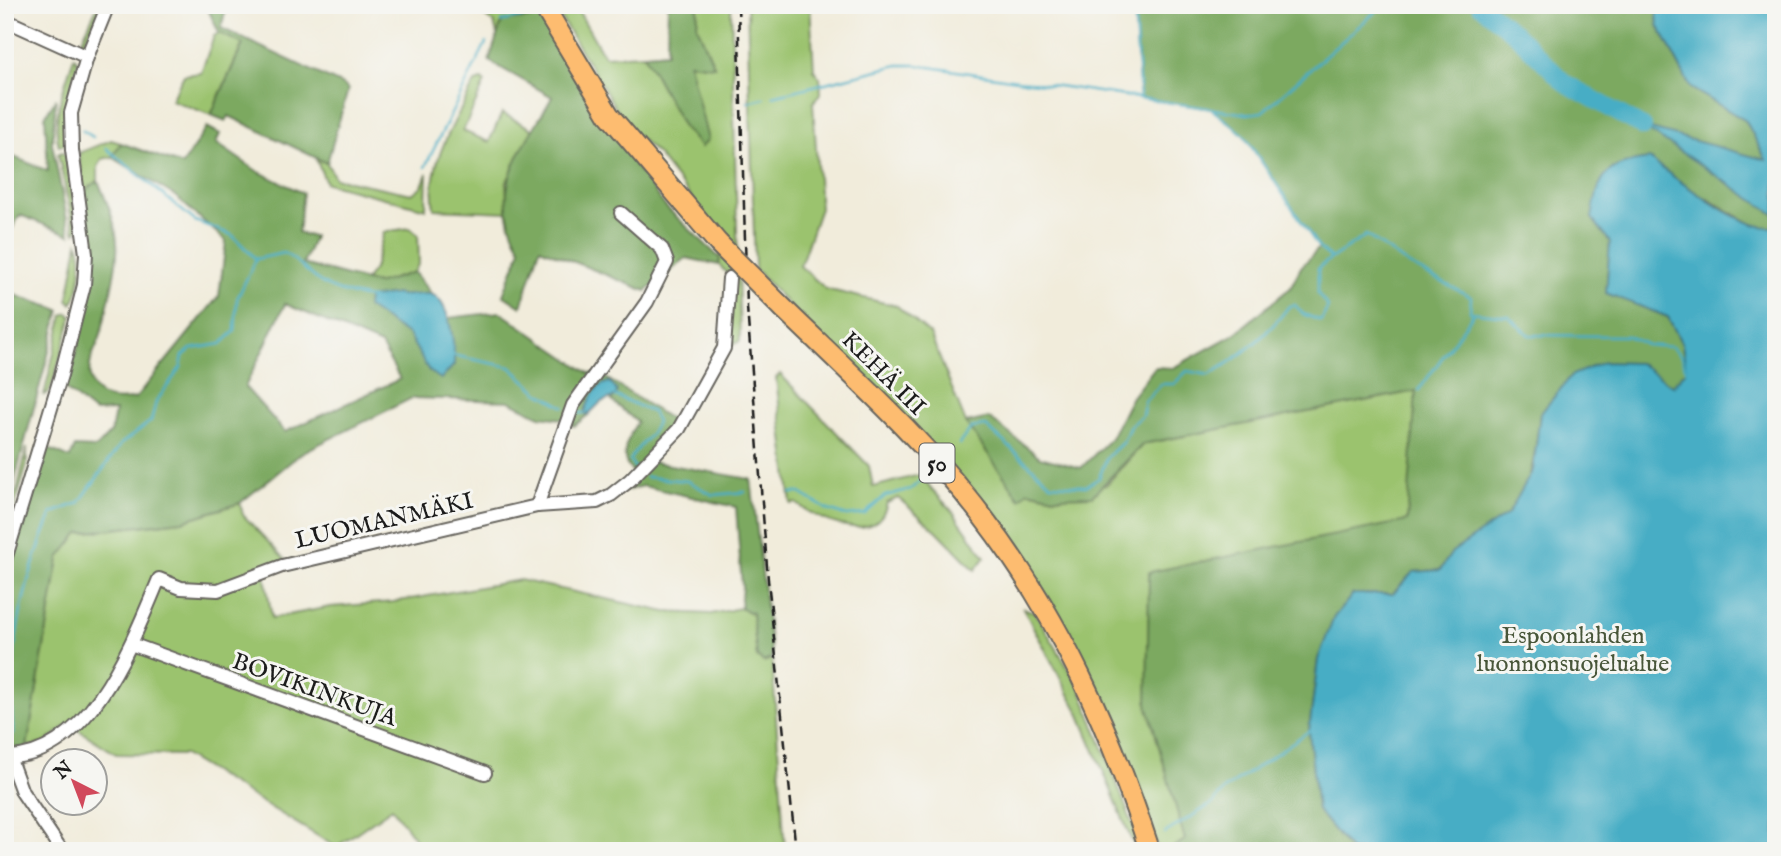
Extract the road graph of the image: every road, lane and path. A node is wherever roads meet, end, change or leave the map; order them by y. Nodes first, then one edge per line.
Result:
1 (108, 5) edge
2 (543, 5) edge
3 (5, 20) edge
4 (87, 57) junction
5 (621, 213) dead end
6 (729, 278) dead end
7 (537, 506) junction
8 (5, 560) edge
9 (131, 644) junction
10 (7, 752) edge
11 (485, 774) dead end
12 (62, 851) edge
13 (1150, 851) edge

1 - 4 street
2 - 13 highway, KEHÄ III / 50, bridge
3 - 4 street
4 - 8 street
5 - 7 street
6 - 7 street, LUOMANMÄKI
7 - 9 street, LUOMANMÄKI
9 - 10 street, LUOMANMÄKI
9 - 11 street, BOVIKINKUJA
10 - 12 street

